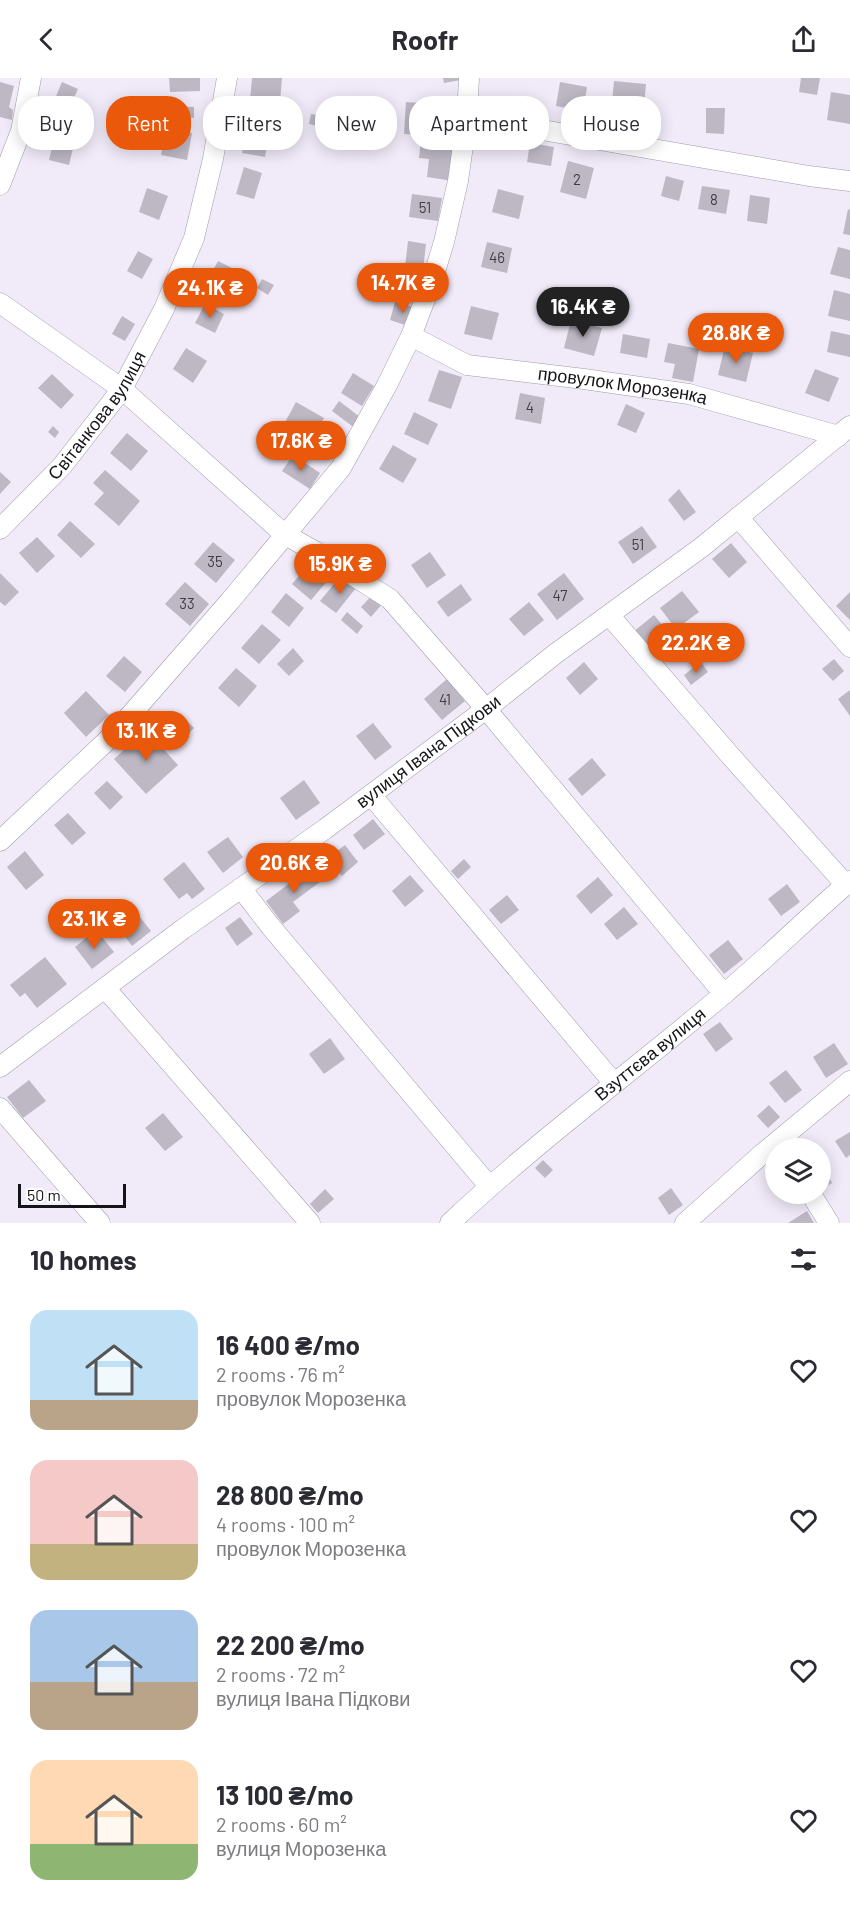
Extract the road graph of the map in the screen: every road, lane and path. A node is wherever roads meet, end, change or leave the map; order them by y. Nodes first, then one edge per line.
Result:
1 (31, 78) edge
2 (227, 78) edge
3 (469, 78) edge
4 (468, 96) edge
5 (549, 131) edge
6 (462, 150) edge
7 (850, 181) edge
8 (0, 185) edge
9 (0, 303) edge
10 (411, 336) junction
11 (122, 389) junction
12 (844, 431) edge
13 (738, 517) junction
14 (0, 529) edge
15 (284, 534) junction
16 (609, 615) junction
17 (850, 647) edge
18 (486, 709) junction
19 (370, 795) junction
20 (0, 841) edge
21 (848, 883) edge
22 (241, 888) junction
23 (105, 988) junction
24 (724, 994) junction
25 (0, 1067) edge
26 (850, 1081) edge
27 (614, 1082) junction
28 (0, 1108) edge
29 (787, 1138) edge
30 (765, 1157) edge
31 (489, 1186) junction
32 (818, 1204) edge
33 (100, 1223) edge
34 (310, 1223) edge
35 (450, 1223) edge
36 (685, 1223) edge
37 (830, 1223) edge

1 - 8 street
2 - 11 street, Світанкова вулиця
3 - 4 street
5 - 7 street
6 - 10 street
9 - 11 street
10 - 12 street, провулок Морозенка
10 - 15 street
11 - 14 street, Світанкова вулиця
11 - 15 street
12 - 13 street, вулиця Івана Підкови
13 - 16 street, вулиця Івана Підкови
13 - 17 street
15 - 18 street
15 - 20 street
16 - 18 street, вулиця Івана Підкови
16 - 21 street
18 - 19 street, вулиця Івана Підкови
18 - 24 street
19 - 22 street, вулиця Івана Підкови
19 - 27 street
21 - 24 street, Взуттєва вулиця
22 - 23 street, вулиця Івана Підкови
22 - 31 street
23 - 25 street, вулиця Івана Підкови
23 - 34 street
24 - 27 street, Взуттєва вулиця
26 - 29 street
27 - 31 street, Взуттєва вулиця
28 - 33 street
30 - 36 street
31 - 35 street, Взуттєва вулиця
32 - 37 street

